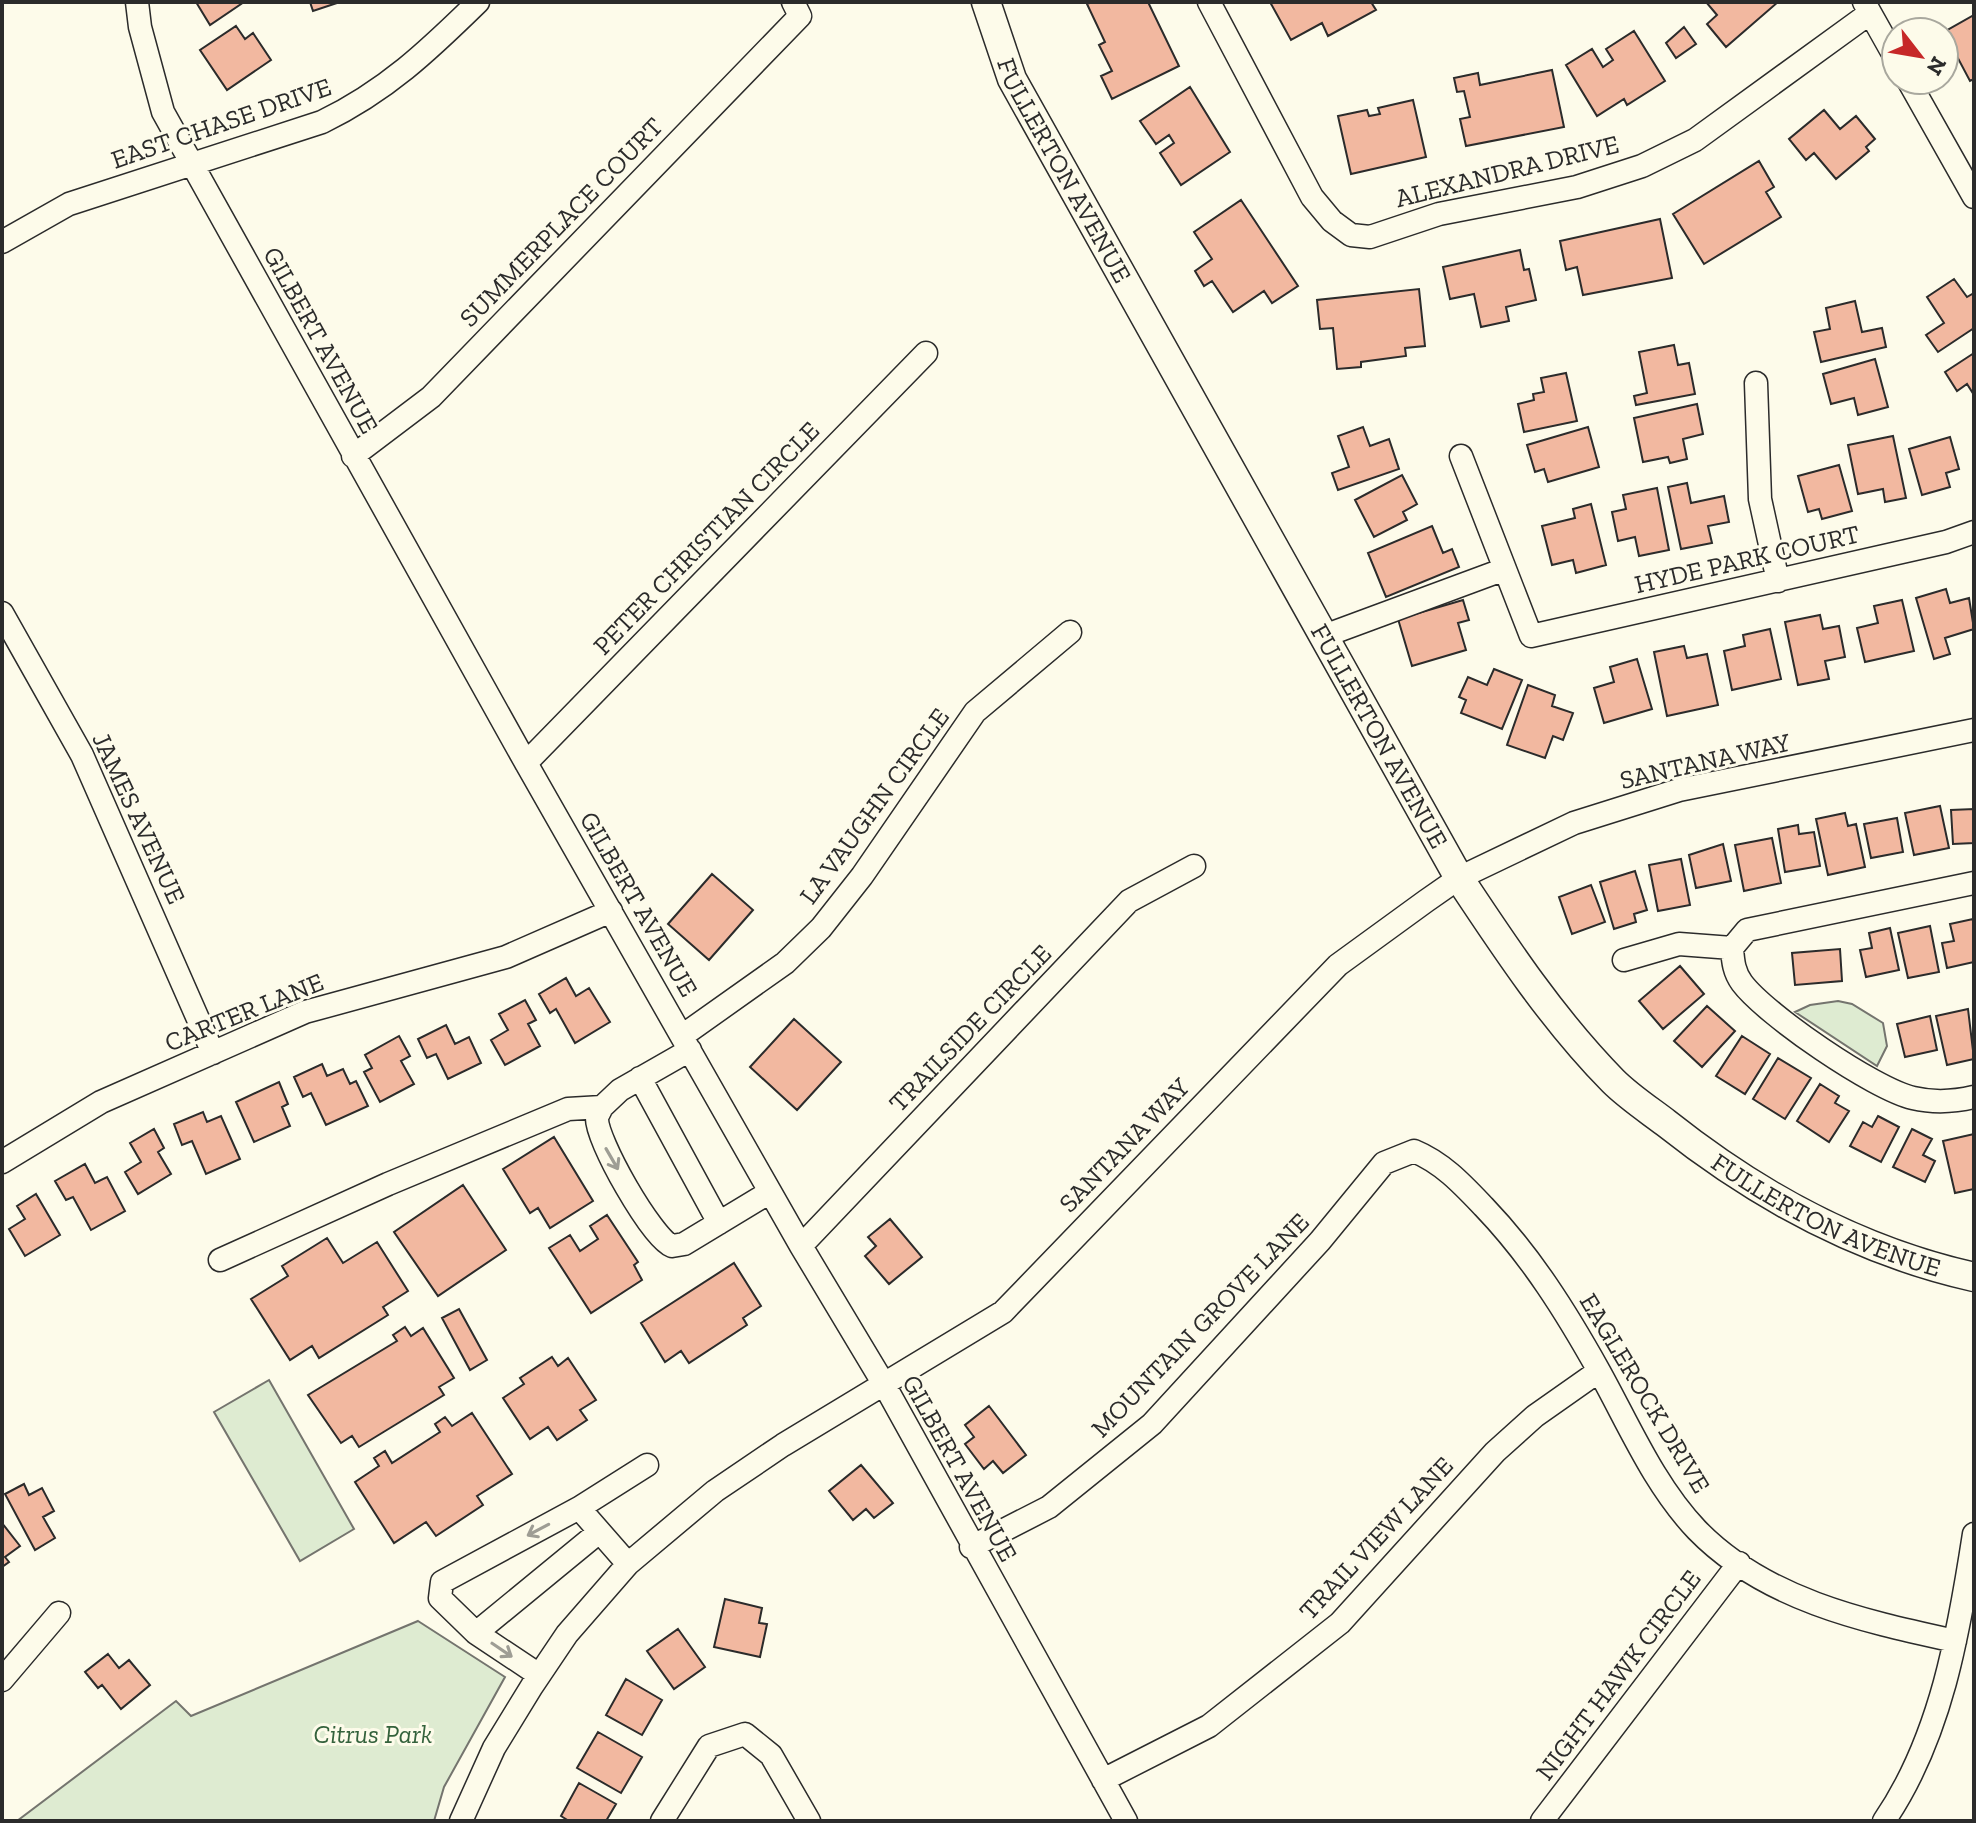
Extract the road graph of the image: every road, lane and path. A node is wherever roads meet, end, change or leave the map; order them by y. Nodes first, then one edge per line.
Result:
1 (137, 2) edge
2 (478, 2) edge
3 (986, 2) edge
4 (1209, 2) edge
5 (1867, 8) edge
6 (797, 9) edge
7 (1880, 31) edge
8 (1917, 96) edge
9 (192, 164) junction
10 (1974, 197) edge
11 (2, 242) edge
12 (926, 353) dead end
13 (1756, 383) dead end
14 (353, 456) junction
15 (1461, 456) dead end
16 (1974, 532) edge
17 (1505, 569) junction
18 (1778, 581) junction
19 (2, 613) edge
20 (1070, 632) dead end
21 (1324, 636) junction
22 (1974, 730) edge
23 (526, 763) junction
24 (1194, 866) dead end
25 (1459, 878) junction
26 (1974, 883) edge
27 (611, 911) junction
28 (1732, 948) junction
29 (1624, 960) dead end
30 (686, 1043) junction
31 (213, 1053) junction
32 (640, 1078) junction
33 (1974, 1097) edge
34 (602, 1107) junction
35 (1414, 1151) joint
36 (2, 1162) edge
37 (770, 1192) junction
38 (719, 1223) junction
39 (801, 1246) junction
40 (220, 1260) dead end
41 (1974, 1277) edge
42 (1599, 1371) junction
43 (885, 1386) junction
44 (647, 1465) dead end
45 (579, 1508) junction
46 (599, 1532) junction
47 (1974, 1534) edge
48 (971, 1547) junction
49 (1739, 1563) junction
50 (628, 1564) junction
51 (59, 1613) dead end
52 (476, 1633) junction
53 (1955, 1641) junction
54 (539, 1675) junction
55 (2, 1680) edge
56 (1103, 1780) junction
57 (461, 1821) edge
58 (662, 1821) edge
59 (809, 1821) edge
60 (1126, 1821) edge
61 (1542, 1821) edge
62 (1884, 1821) edge

1 - 9 street, GILBERT AVENUE
2 - 9 street, EAST CHASE DRIVE
3 - 21 main road, FULLERTON AVENUE
4 - 5 street, ALEXANDRA DRIVE
5 - 7 street
6 - 14 street, SUMMERPLACE COURT
8 - 10 street
9 - 11 street, EAST CHASE DRIVE
9 - 14 street, GILBERT AVENUE
12 - 23 street, PETER CHRISTIAN CIRCLE
13 - 18 street
14 - 23 street, GILBERT AVENUE
15 - 17 street
16 - 18 street, HYDE PARK COURT
17 - 18 street, HYDE PARK COURT
17 - 21 street
19 - 31 street, JAMES AVENUE
20 - 30 street, LA VAUGHN CIRCLE
21 - 25 main road, FULLERTON AVENUE
22 - 25 street, SANTANA WAY
23 - 27 street, GILBERT AVENUE
24 - 39 street, TRAILSIDE CIRCLE
25 - 41 main road, FULLERTON AVENUE
25 - 43 street, SANTANA WAY
26 - 28 street
27 - 30 street, GILBERT AVENUE
27 - 31 street, CARTER LANE
28 - 29 street
28 - 33 street
30 - 32 street, LA VAUGHN CIRCLE
30 - 37 street, GILBERT AVENUE
31 - 36 street, CARTER LANE
32 - 34 street, LA VAUGHN CIRCLE
32 - 38 street
34 -> 38 street
34 - 40 street
35 - 42 street, EAGLEROCK DRIVE
35 - 48 street, MOUNTAIN GROVE LANE
37 - 38 street
37 - 39 street, GILBERT AVENUE
39 - 43 street, GILBERT AVENUE
42 - 49 street, EAGLEROCK DRIVE
42 - 56 street, TRAIL VIEW LANE
43 - 48 street, GILBERT AVENUE
43 - 50 street, SANTANA WAY
44 - 45 street
45 - 46 street
45 -> 52 street
46 - 50 street
46 - 52 street
47 - 53 street
48 - 56 street, GILBERT AVENUE
49 - 53 street, EAGLEROCK DRIVE
49 - 61 street, NIGHT HAWK CIRCLE
50 - 54 street, SANTANA WAY
51 - 55 street
52 -> 54 street
53 - 62 street
54 - 57 street, SANTANA WAY
56 - 60 street, GILBERT AVENUE
58 - 59 street

